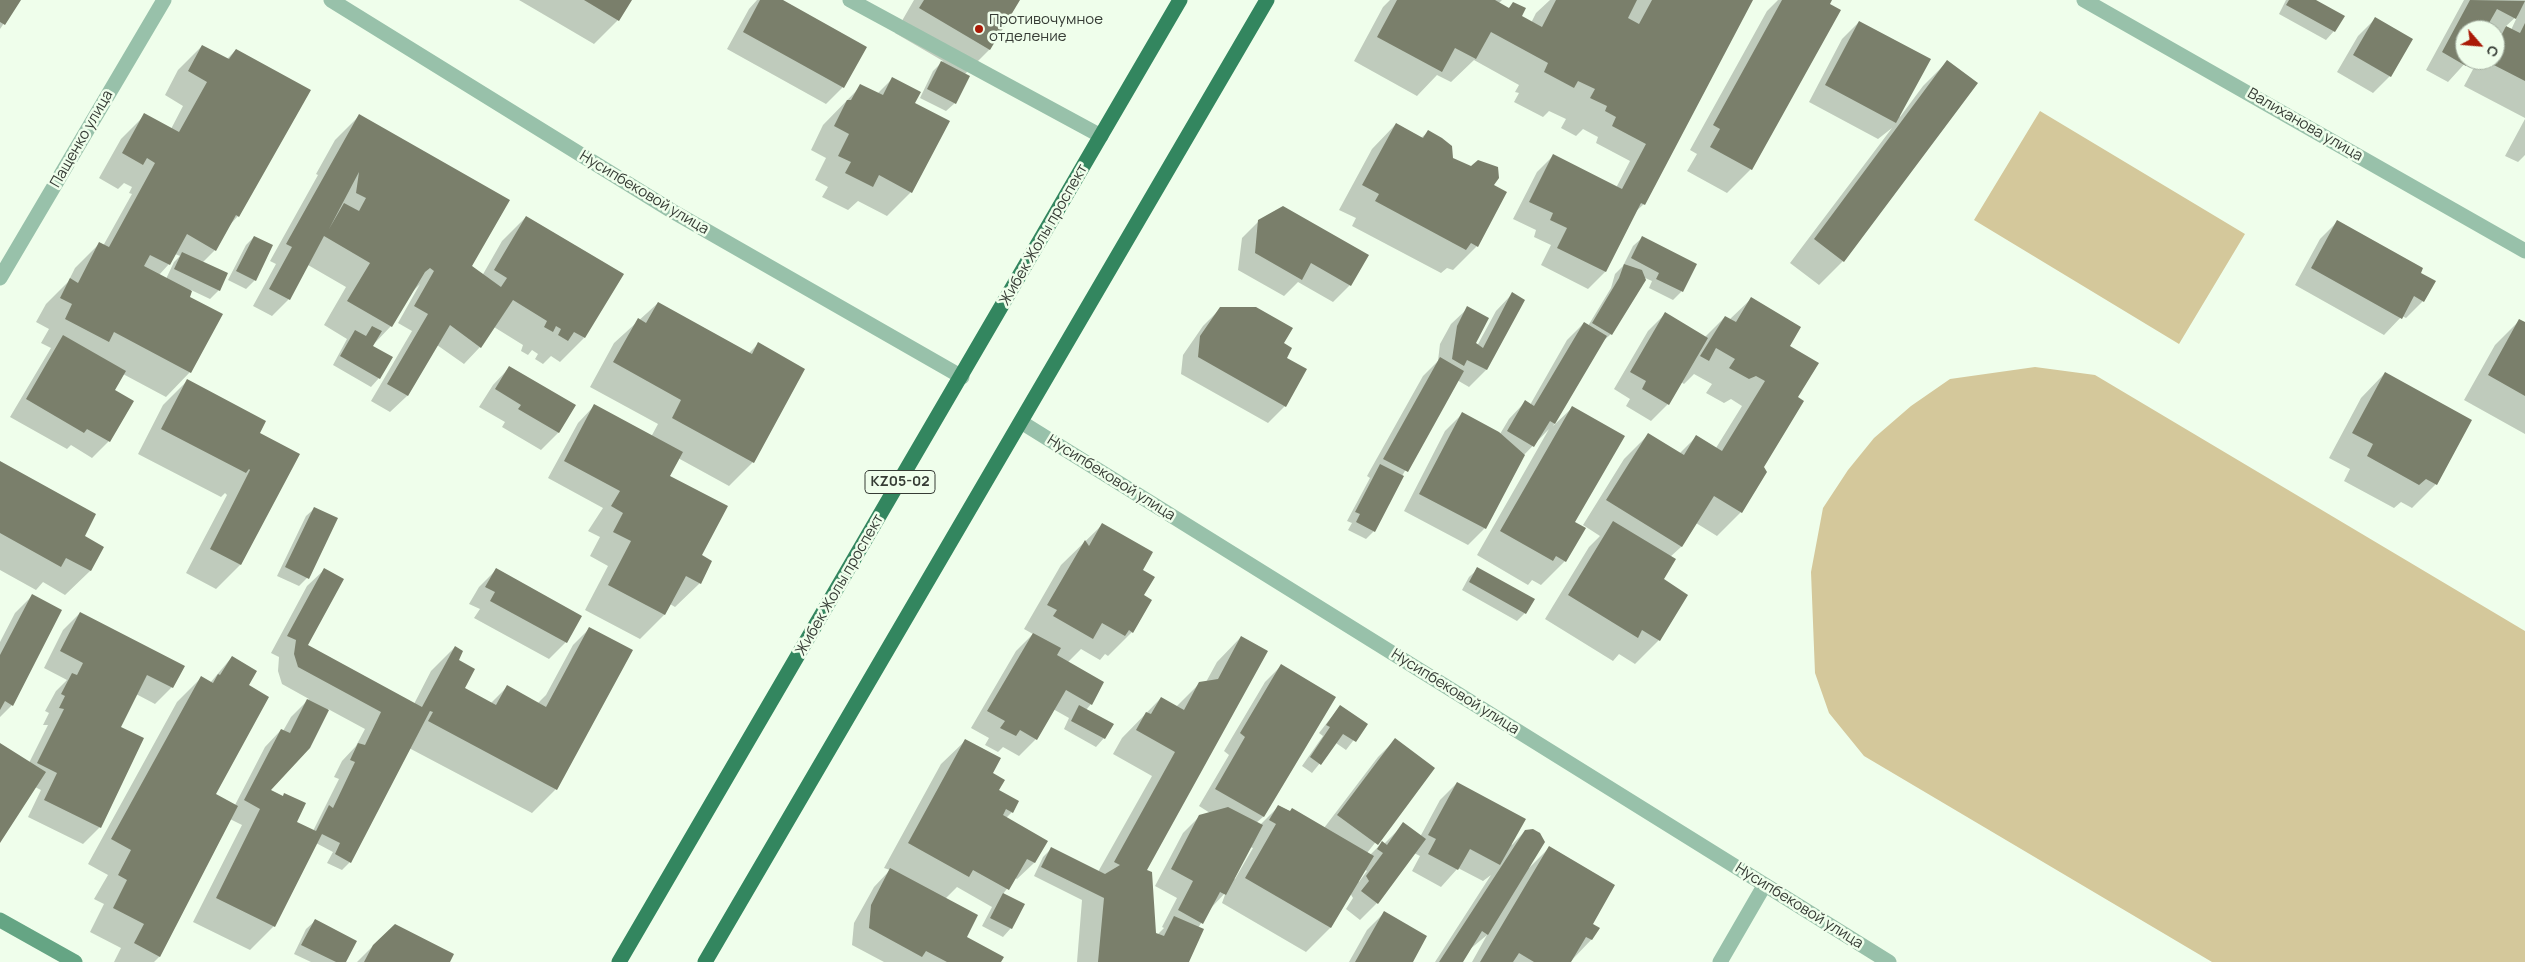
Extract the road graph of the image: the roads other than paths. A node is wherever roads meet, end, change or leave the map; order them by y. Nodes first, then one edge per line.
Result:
1 (164, 0) edge
2 (331, 0) edge
3 (850, 0) edge
4 (1180, 0) edge
5 (1267, 0) edge
6 (2084, 0) edge
7 (1101, 136) junction
8 (2525, 251) edge
9 (0, 278) edge
10 (962, 377) junction
11 (1021, 422) junction
12 (1764, 886) junction
13 (0, 920) edge
14 (75, 962) edge
15 (619, 962) edge
16 (705, 962) edge
17 (1720, 962) edge
18 (1889, 962) edge

1 - 9 street, Пащенко улица
2 - 10 street, Нусипбековой улица
3 - 7 street
4 - 7 highway, Жибек Жолы проспект / KZ05-02
5 - 11 highway
6 - 8 street, Валиханова улица
7 - 10 highway, Жибек Жолы проспект / KZ05-02
10 - 15 highway, Жибек Жолы проспект / KZ05-02
11 - 12 street, Нусипбековой улица
11 - 16 highway
12 - 17 street
12 - 18 street, Нусипбековой улица
13 - 14 main road

